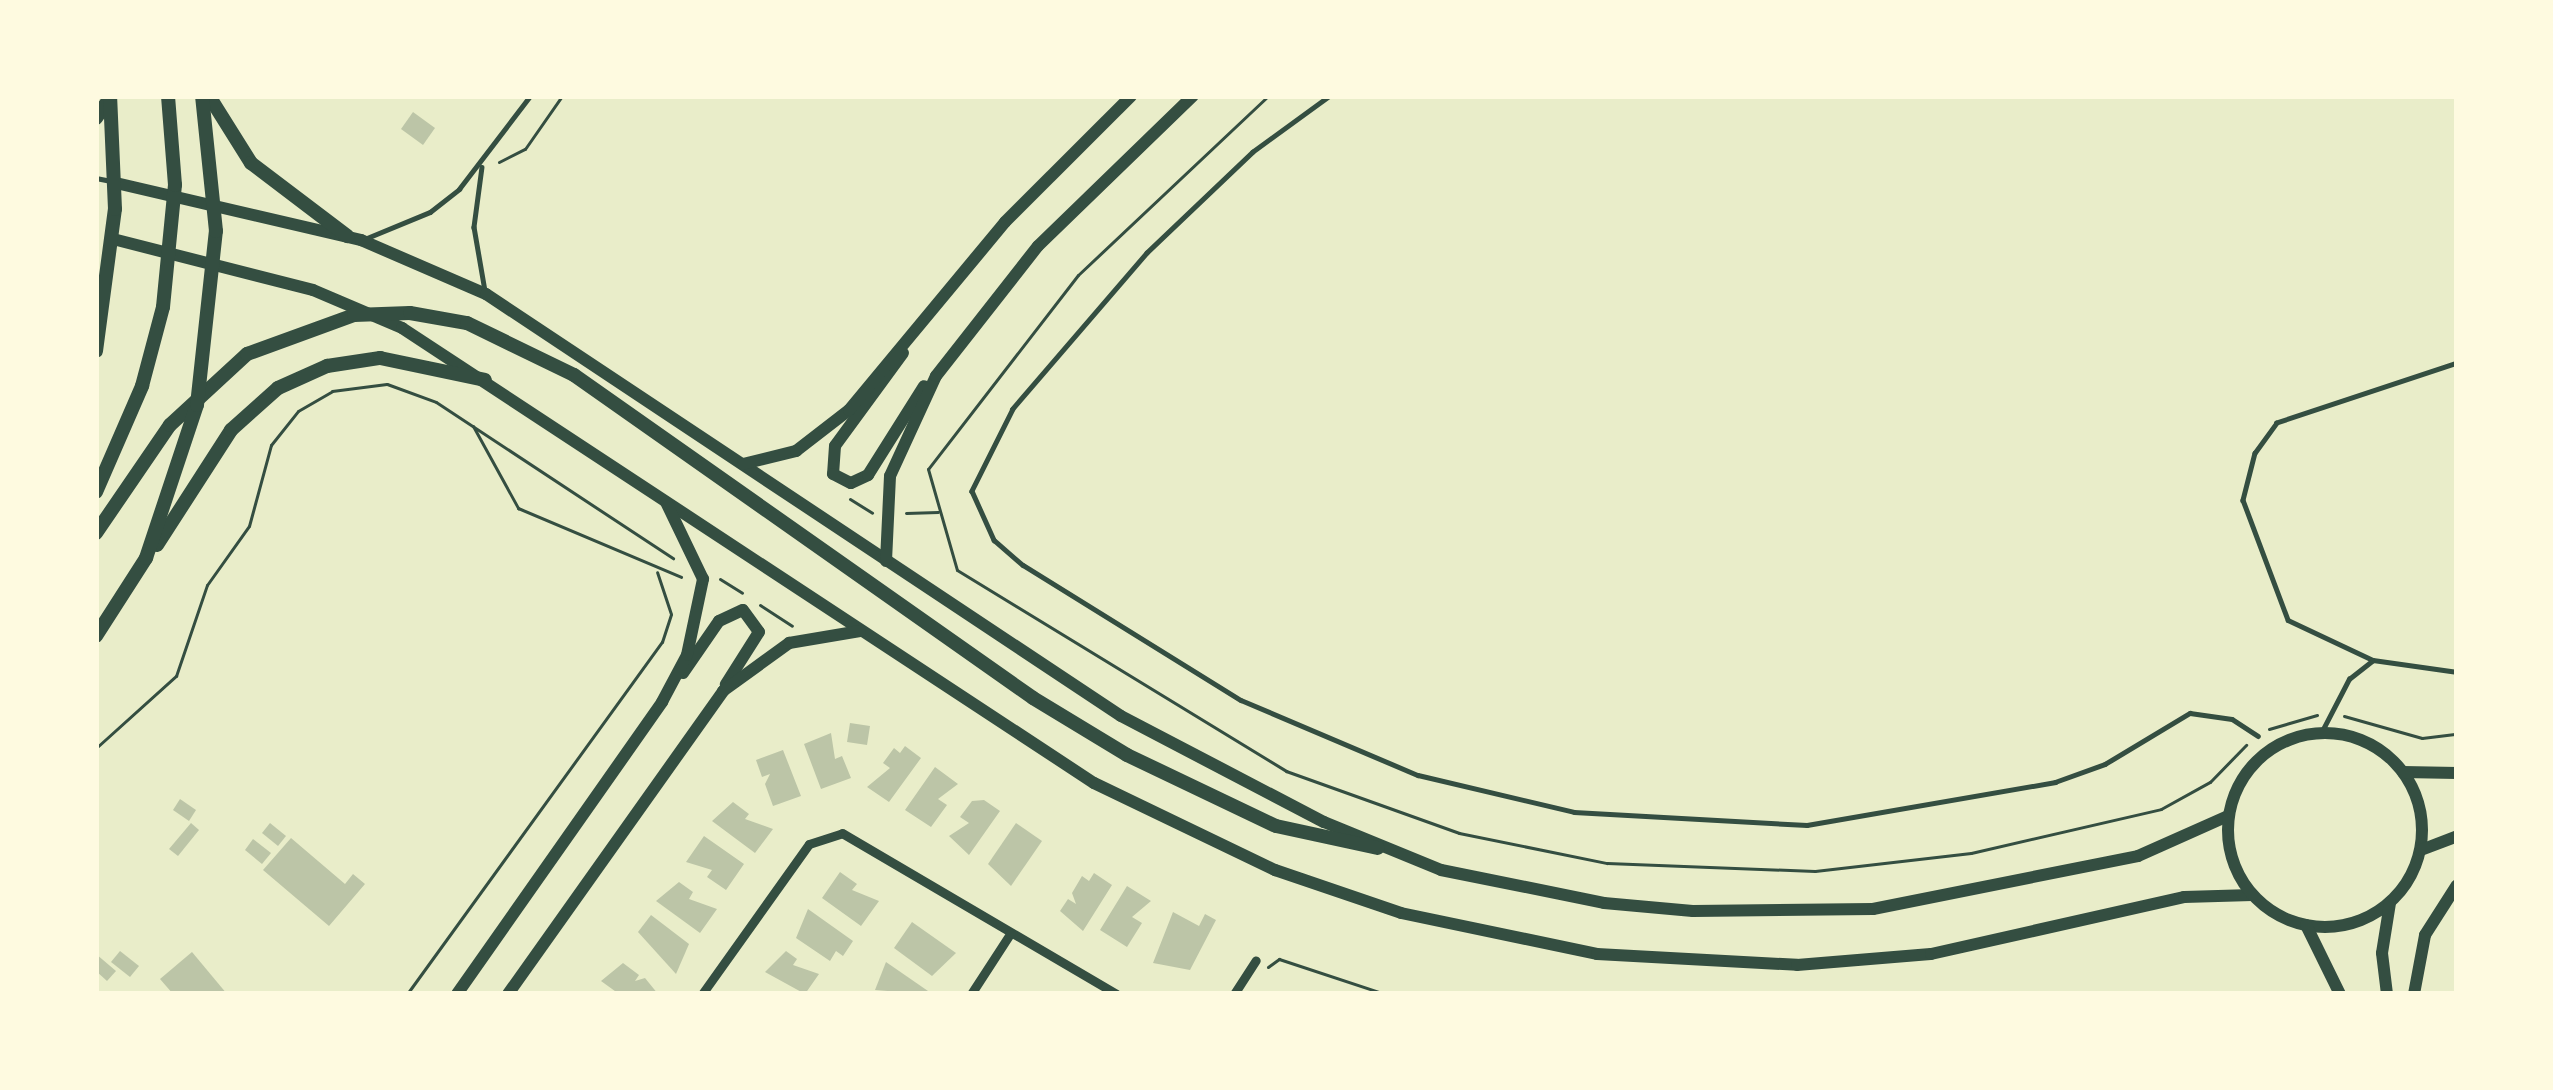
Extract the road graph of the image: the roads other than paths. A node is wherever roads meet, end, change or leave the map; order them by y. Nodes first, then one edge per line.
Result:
1 (168, 96) edge
2 (205, 96) edge
3 (530, 96) edge
4 (1131, 96) edge
5 (1193, 96) edge
6 (1330, 96) edge
7 (110, 97) edge
8 (96, 118) edge
9 (484, 161) junction
10 (96, 178) edge
11 (116, 183) junction
12 (215, 202) junction
13 (96, 235) edge
14 (354, 238) junction
15 (113, 239) junction
16 (215, 265) junction
17 (486, 294) junction
18 (99, 318) edge
19 (905, 346) junction
20 (96, 351) edge
21 (2457, 363) edge
22 (936, 376) junction
23 (485, 380) junction
24 (742, 464) junction
25 (96, 492) edge
26 (662, 496) junction
27 (96, 533) edge
28 (146, 558) junction
29 (886, 561) junction
30 (862, 632) junction
31 (96, 636) edge
32 (2373, 660) junction
33 (2457, 672) edge
34 (675, 682) junction
35 (723, 691) junction
36 (2320, 734) junction
37 (2258, 736) road end
38 (2403, 772) junction
39 (2457, 773) edge
40 (2228, 816) junction
41 (2457, 836) edge
42 (1378, 848) junction
43 (2421, 850) junction
44 (2457, 885) edge
45 (2252, 895) junction
46 (2390, 903) junction
47 (2306, 925) junction
48 (1010, 934) junction
49 (1256, 960) road end
50 (457, 994) edge
51 (508, 994) edge
52 (702, 994) edge
53 (970, 994) edge
54 (1116, 994) edge
55 (1234, 994) edge
56 (2340, 994) edge
57 (2387, 994) edge
58 (2414, 994) edge

1 - 25 main road
2 - 12 main road
2 - 14 main road
3 - 9 lane
4 - 19 street
5 - 22 street
6 - 37 lane
7 - 8 main road
7 - 11 main road
9 - 14 lane
9 - 17 lane
10 - 11 lane
11 - 12 street
11 - 15 main road
12 - 14 street
12 - 16 main road
13 - 15 lane
14 - 17 street
15 - 16 street
15 - 18 main road
16 - 23 street
16 - 28 main road
17 - 24 street
18 - 20 main road
19 - 22 street
19 - 24 street
21 - 32 lane
22 - 29 street
23 - 26 street
23 - 28 main road
24 - 29 street
26 - 30 street
26 - 34 street
27 - 42 main road
28 - 31 main road
29 - 42 street
30 - 35 street
30 - 45 street
32 - 33 lane
32 - 36 lane
34 - 35 street
34 - 50 street
35 - 51 street
36 - 38 street
36 - 40 street
38 - 39 street
38 - 43 street
40 - 42 street
40 - 45 street
41 - 43 street
43 - 46 street
44 - 58 street
45 - 47 street
46 - 47 street
46 - 57 street
47 - 56 street
48 - 52 street
48 - 53 street
48 - 54 street
49 - 55 street

